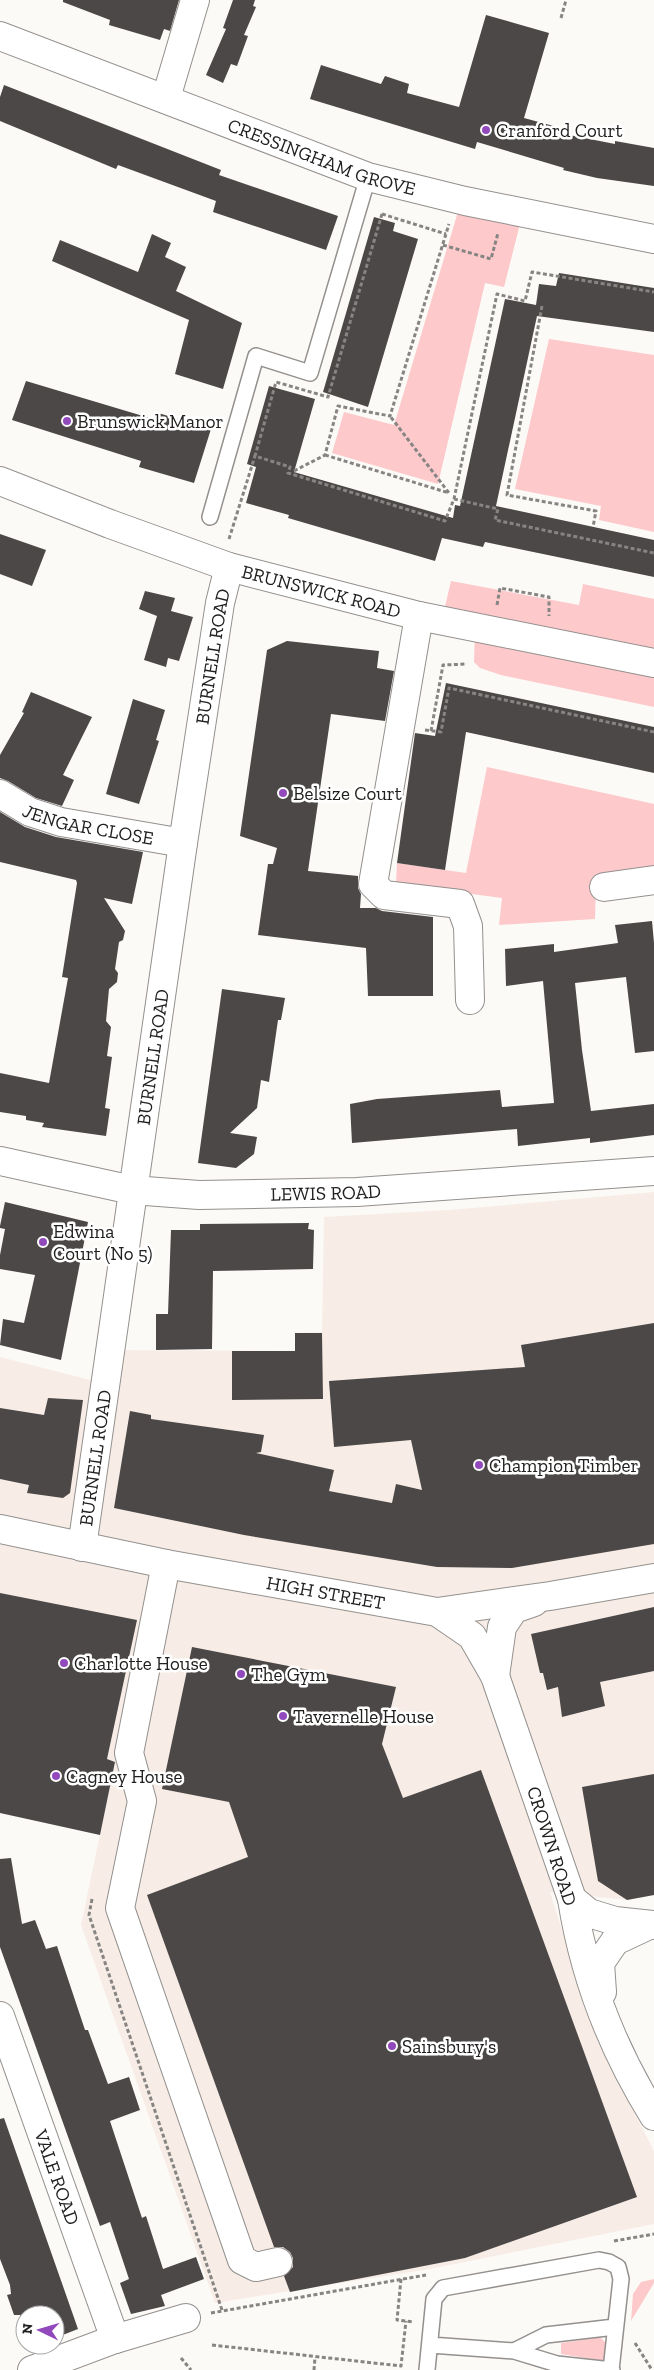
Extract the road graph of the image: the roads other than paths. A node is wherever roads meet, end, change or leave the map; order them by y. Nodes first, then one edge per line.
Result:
1 (195, 0) edge
2 (0, 36) edge
3 (166, 98) junction
4 (368, 177) junction
5 (654, 239) edge
6 (0, 481) edge
7 (210, 517) dead end
8 (225, 565) junction
9 (420, 616) junction
10 (654, 663) edge
11 (0, 794) edge
12 (183, 843) junction
13 (654, 880) edge
14 (604, 887) dead end
15 (470, 1000) dead end
16 (0, 1161) edge
17 (654, 1171) edge
18 (132, 1190) junction
19 (0, 1529) edge
20 (82, 1547) junction
21 (166, 1564) junction
22 (654, 1578) edge
23 (550, 1596) junction
24 (437, 1612) junction
25 (495, 1676) junction
26 (572, 1899) junction
27 (650, 1925) edge
28 (0, 2016) edge
29 (604, 2017) junction
30 (654, 2116) edge
31 (278, 2262) dead end
32 (186, 2318) road end
33 (615, 2327) junction
34 (115, 2339) junction
35 (430, 2345) junction
36 (514, 2351) junction
37 (32, 2370) edge
38 (426, 2370) edge
39 (612, 2370) edge

1 - 3 street
2 - 3 street, CRESSINGHAM GROVE
3 - 4 street, CRESSINGHAM GROVE
4 - 5 street, CRESSINGHAM GROVE
4 - 7 lane
6 - 8 street, BRUNSWICK ROAD
8 - 9 street, BRUNSWICK ROAD
8 - 12 street, BURNELL ROAD
9 - 10 street, BRUNSWICK ROAD
9 - 15 street
11 - 12 street, JENGAR CLOSE
12 - 18 street, BURNELL ROAD
13 - 14 street
16 - 18 street, LEWIS ROAD
17 - 18 street, LEWIS ROAD
18 - 20 street, BURNELL ROAD
19 - 20 street, HIGH STREET
20 - 21 street, HIGH STREET
21 - 24 street, HIGH STREET
21 - 31 street
22 - 23 street, HIGH STREET
23 - 24 street, HIGH STREET
23 - 25 street, CROWN ROAD
24 - 25 street, CROWN ROAD
25 - 26 street, CROWN ROAD
26 - 27 street
26 - 29 street, CROWN ROAD
27 - 29 street, CROWN ROAD
28 - 34 street, VALE ROAD
29 - 30 street, CROWN ROAD
32 - 34 street
33 - 35 lane
33 - 36 lane
33 - 39 lane
34 - 37 street
35 - 36 lane
35 - 38 lane
36 - 39 lane

